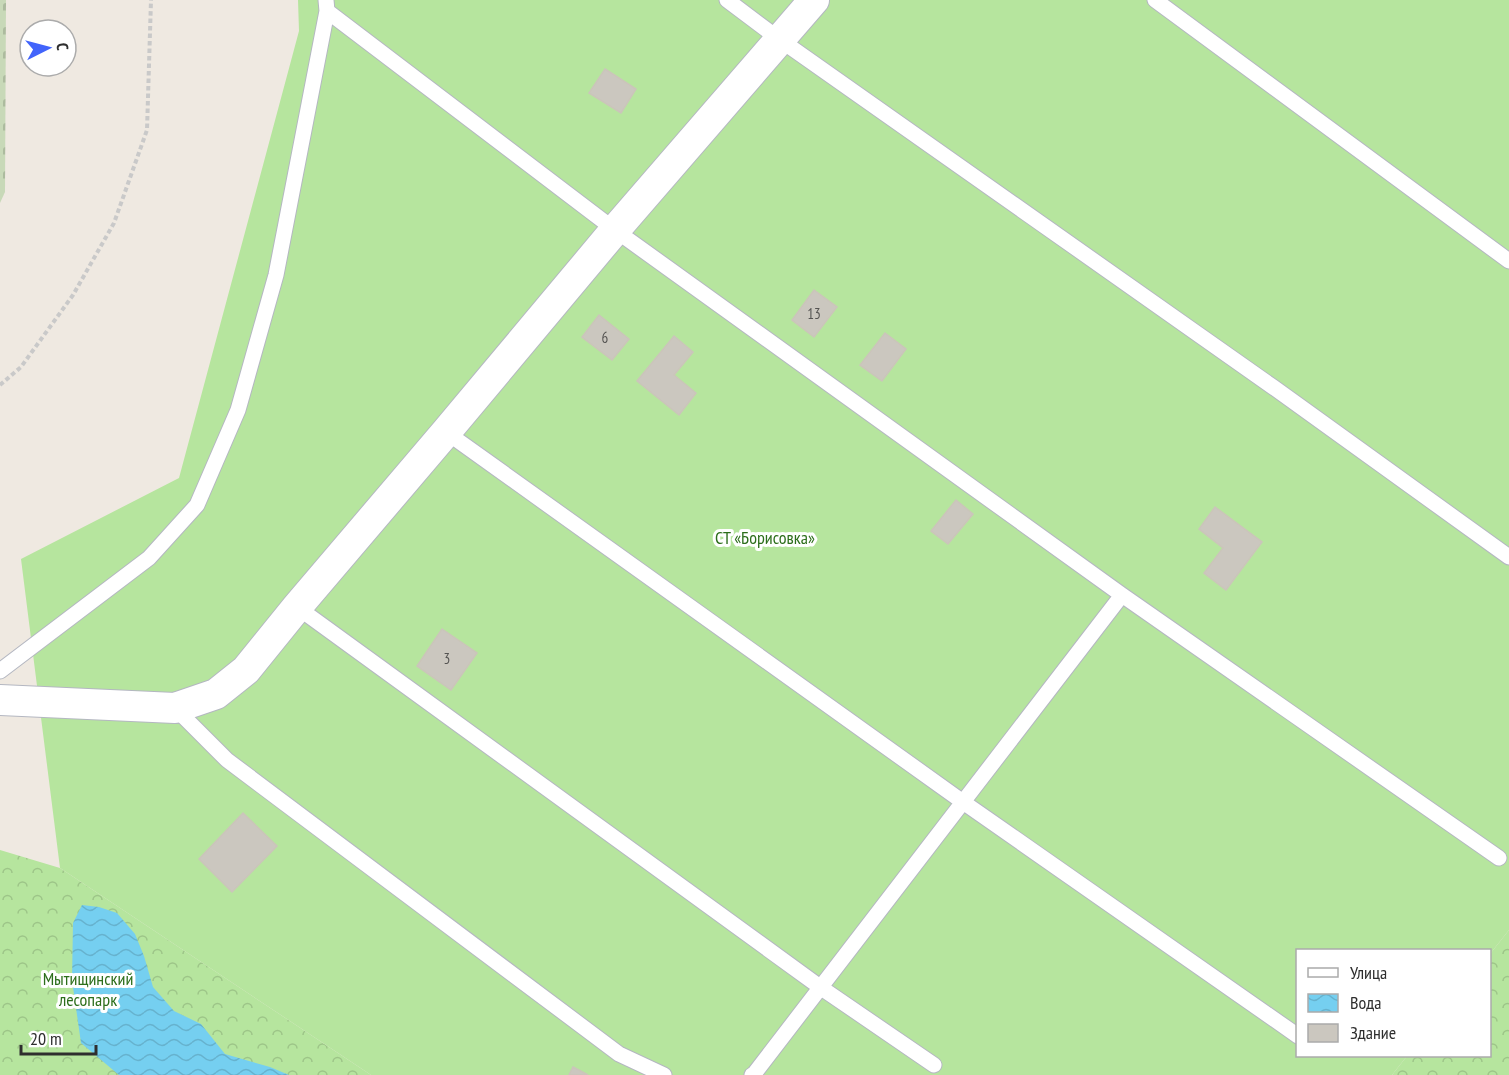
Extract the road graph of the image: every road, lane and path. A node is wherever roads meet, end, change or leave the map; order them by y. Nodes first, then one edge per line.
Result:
1 (151, 0) edge
2 (727, 0) edge
3 (814, 0) edge
4 (1155, 0) edge
5 (326, 6) edge
6 (779, 39) junction
7 (615, 230) junction
8 (1509, 261) edge
9 (0, 385) edge
10 (446, 432) junction
11 (1509, 557) edge
12 (1122, 595) junction
13 (297, 607) junction
14 (0, 671) edge
15 (0, 700) edge
16 (175, 708) junction
17 (963, 802) junction
18 (1498, 858) dead end
19 (820, 987) junction
20 (1296, 1035) edge
21 (934, 1065) dead end
22 (664, 1075) edge
23 (752, 1075) edge

1 - 9 path
2 - 6 lane
3 - 6 street
4 - 8 lane
5 - 7 lane
5 - 14 lane
6 - 7 street
6 - 11 lane
7 - 10 street
7 - 12 lane
10 - 13 street
10 - 17 lane
12 - 17 lane
12 - 18 lane
13 - 16 street
13 - 19 lane
15 - 16 street
16 - 22 lane
17 - 19 lane
17 - 20 lane
19 - 21 lane
19 - 23 lane

